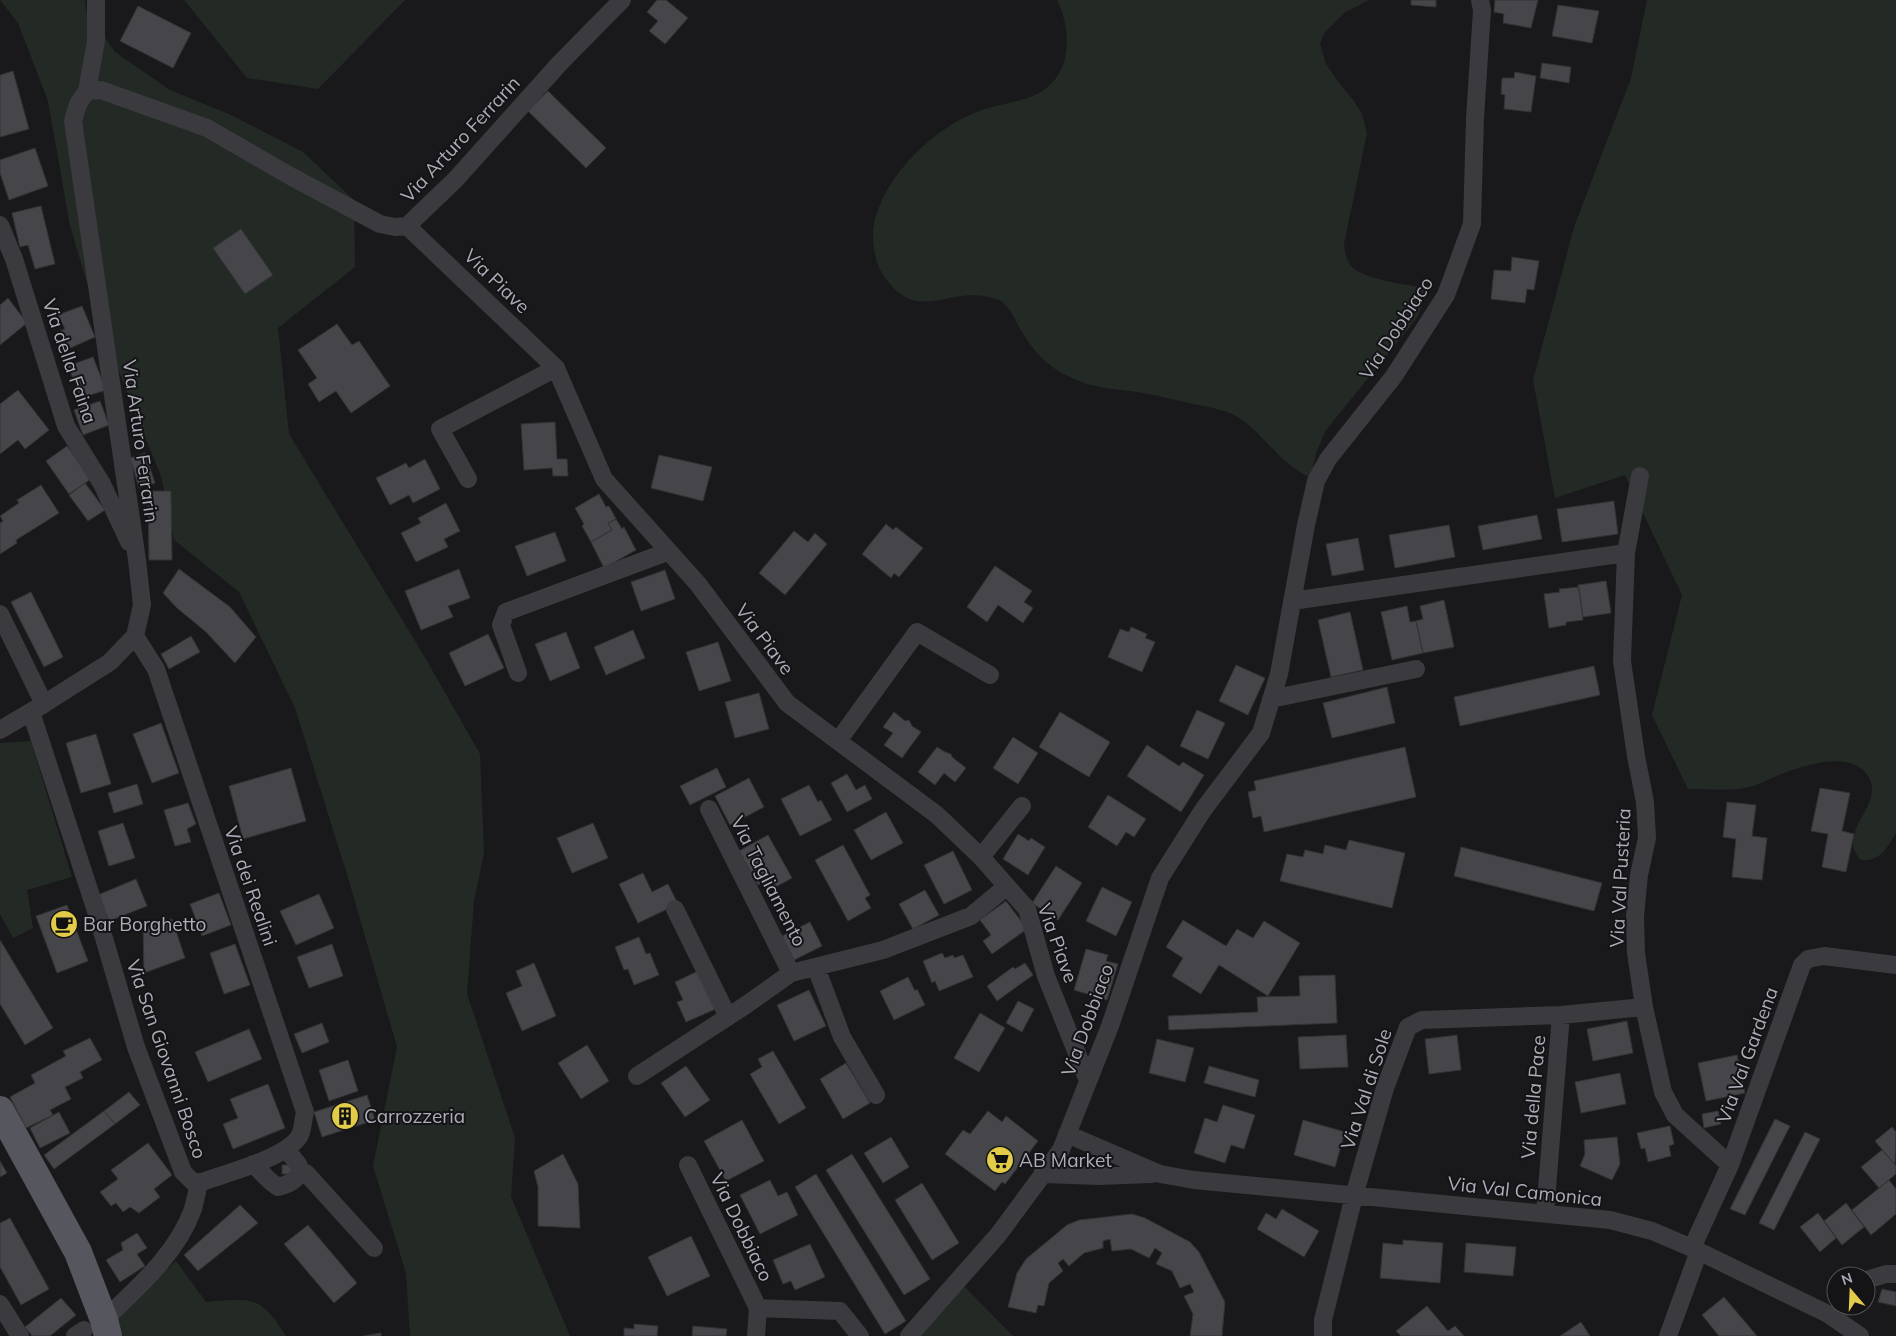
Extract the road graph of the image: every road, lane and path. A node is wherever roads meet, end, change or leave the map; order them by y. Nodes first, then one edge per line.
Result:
1 (96, 0) edge
2 (622, 0) edge
3 (1480, 0) edge
4 (87, 91) junction
5 (0, 225) edge
6 (407, 226) junction
7 (556, 368) junction
8 (1640, 476) dead end
9 (468, 479) dead end
10 (667, 552) junction
11 (1626, 553) junction
12 (137, 560) junction
13 (1292, 601) junction
14 (0, 614) edge
15 (135, 636) junction
16 (1416, 669) dead end
17 (518, 673) dead end
18 (990, 674) dead end
19 (1272, 699) junction
20 (38, 708) junction
21 (0, 730) edge
22 (838, 741) junction
23 (1022, 806) dead end
24 (709, 809) dead end
25 (981, 857) junction
26 (1007, 886) junction
27 (675, 909) dead end
28 (1896, 965) edge
29 (816, 967) junction
30 (792, 973) junction
31 (1644, 1008) junction
32 (1561, 1015) junction
33 (728, 1017) junction
34 (637, 1076) dead end
35 (1088, 1081) junction
36 (876, 1095) dead end
37 (0, 1110) edge
38 (1067, 1134) junction
39 (286, 1149) junction
40 (253, 1164) junction
41 (688, 1165) dead end
42 (1730, 1166) junction
43 (301, 1171) junction
44 (1042, 1174) junction
45 (1160, 1174) junction
46 (199, 1183) junction
47 (1354, 1196) junction
48 (1545, 1213) junction
49 (374, 1248) dead end
50 (1696, 1249) junction
51 (1896, 1274) edge
52 (1876, 1277) edge
53 (0, 1304) edge
54 (1826, 1304) edge
55 (758, 1308) junction
56 (1841, 1316) edge
57 (93, 1330) edge
58 (20, 1336) edge
59 (756, 1336) edge
60 (860, 1336) edge
61 (909, 1336) edge
62 (1323, 1336) edge
63 (1668, 1336) edge
64 (1860, 1336) edge

1 - 4 street, Via Arturo Ferrarin
2 - 6 street, Via Arturo Ferrarin
3 - 13 street, Via Dobbiaco
4 - 6 street, Via Arturo Ferrarin
4 - 12 street, Via Arturo Ferrarin
5 - 12 street, Via della Faina
6 - 7 street, Via Piave
7 - 9 street
7 - 10 street, Via Piave
8 - 11 street, Via Val Pusteria
10 - 17 street
10 - 22 street, Via Piave
11 - 13 street
11 - 31 street, Via Val Pusteria
12 - 15 street, Via Arturo Ferrarin
13 - 19 street, Via Dobbiaco
14 - 20 street, Via San Giovanni Bosco
15 - 20 street
15 - 39 street, Via dei Realini
16 - 19 street
18 - 22 street
19 - 35 street, Via Dobbiaco
20 - 21 street
20 - 46 street, Via San Giovanni Bosco
22 - 25 street, Via Piave
23 - 25 street
24 - 30 street, Via Tagliamento
25 - 26 street, Via Piave
26 - 29 street, Via Tagliamento
26 - 35 street, Via Piave
27 - 33 street
28 - 42 street, Via Val Gardena
29 - 30 street, Via Tagliamento
29 - 36 street, Via Tagliamento
30 - 33 street, Via Tagliamento
31 - 32 street, Via Val di Sole
31 - 42 street, Via Val Pusteria
32 - 47 street, Via Val di Sole
32 - 48 street, Via della Pace
33 - 34 street, Via Tagliamento
35 - 38 street, Via Dobbiaco
37 - 57 main road
38 - 44 street, Via Dobbiaco
38 - 45 street, Via Val Camonica
39 - 40 street, Via dei Realini
39 - 43 street
40 - 43 street
40 - 46 street, Via dei Realini
41 - 55 street, Via Dobbiaco
42 - 50 street, Via Val Gardena
43 - 49 street
44 - 45 street, Via Val Camonica
44 - 61 street, Via Dobbiaco
45 - 47 street, Via Val Camonica
46 - 57 street
47 - 48 street, Via Val Camonica
47 - 62 street, Via Val di Sole
48 - 50 street, Via Val Camonica
50 - 54 street, Via Val Camonica
50 - 63 street, Via Val Gardena
51 - 52 street
53 - 58 street
55 - 59 street, Via Dobbiaco
55 - 60 street, Via Dobbiaco
56 - 64 street, Via Val Camonica

